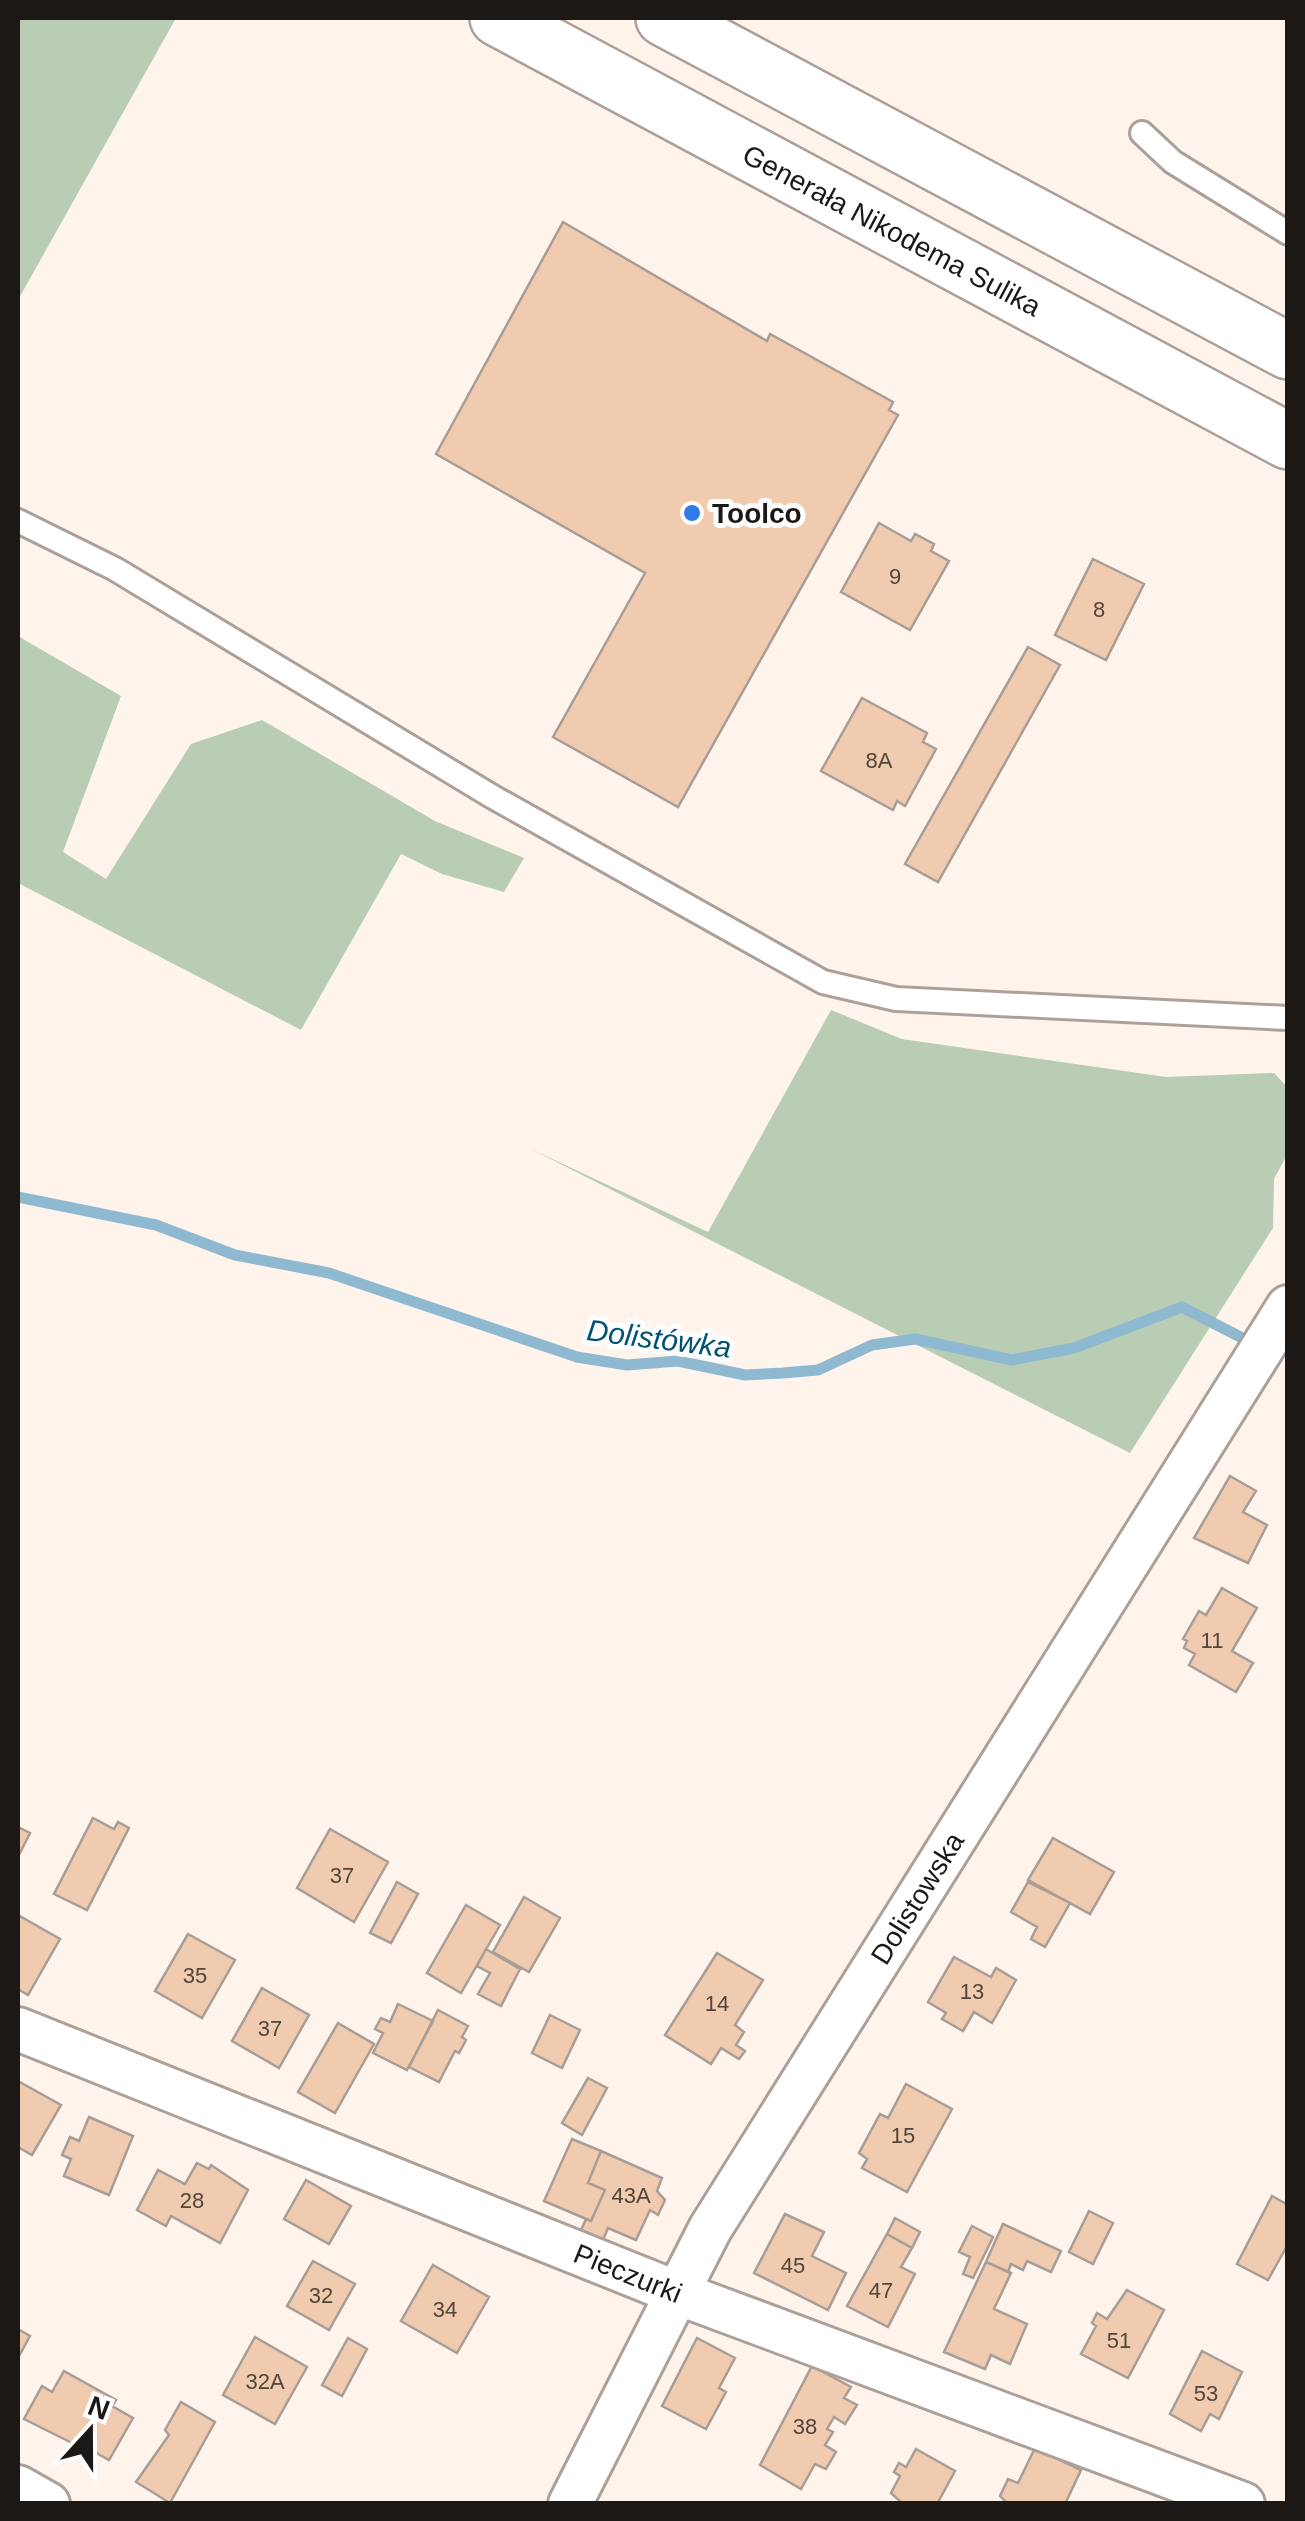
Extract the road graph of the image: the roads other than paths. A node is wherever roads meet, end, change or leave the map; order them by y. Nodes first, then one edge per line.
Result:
1 (498, 18) edge
2 (664, 18) edge
3 (1142, 133) dead end
4 (1288, 233) edge
5 (1288, 351) edge
6 (1288, 440) edge
7 (18, 521) edge
8 (1288, 1018) edge
9 (1283, 1314) edge
10 (18, 2029) edge
11 (675, 2292) junction
12 (18, 2486) edge
13 (48, 2504) edge
14 (570, 2504) edge
15 (1242, 2504) edge

1 - 6 highway, Generała Nikodema Sulika
2 - 5 highway
3 - 4 lane
7 - 8 lane
9 - 11 street, Dolistowska
10 - 11 street, Pieczurki
11 - 14 street, Dolistowska
11 - 15 street, Pieczurki
12 - 13 street

